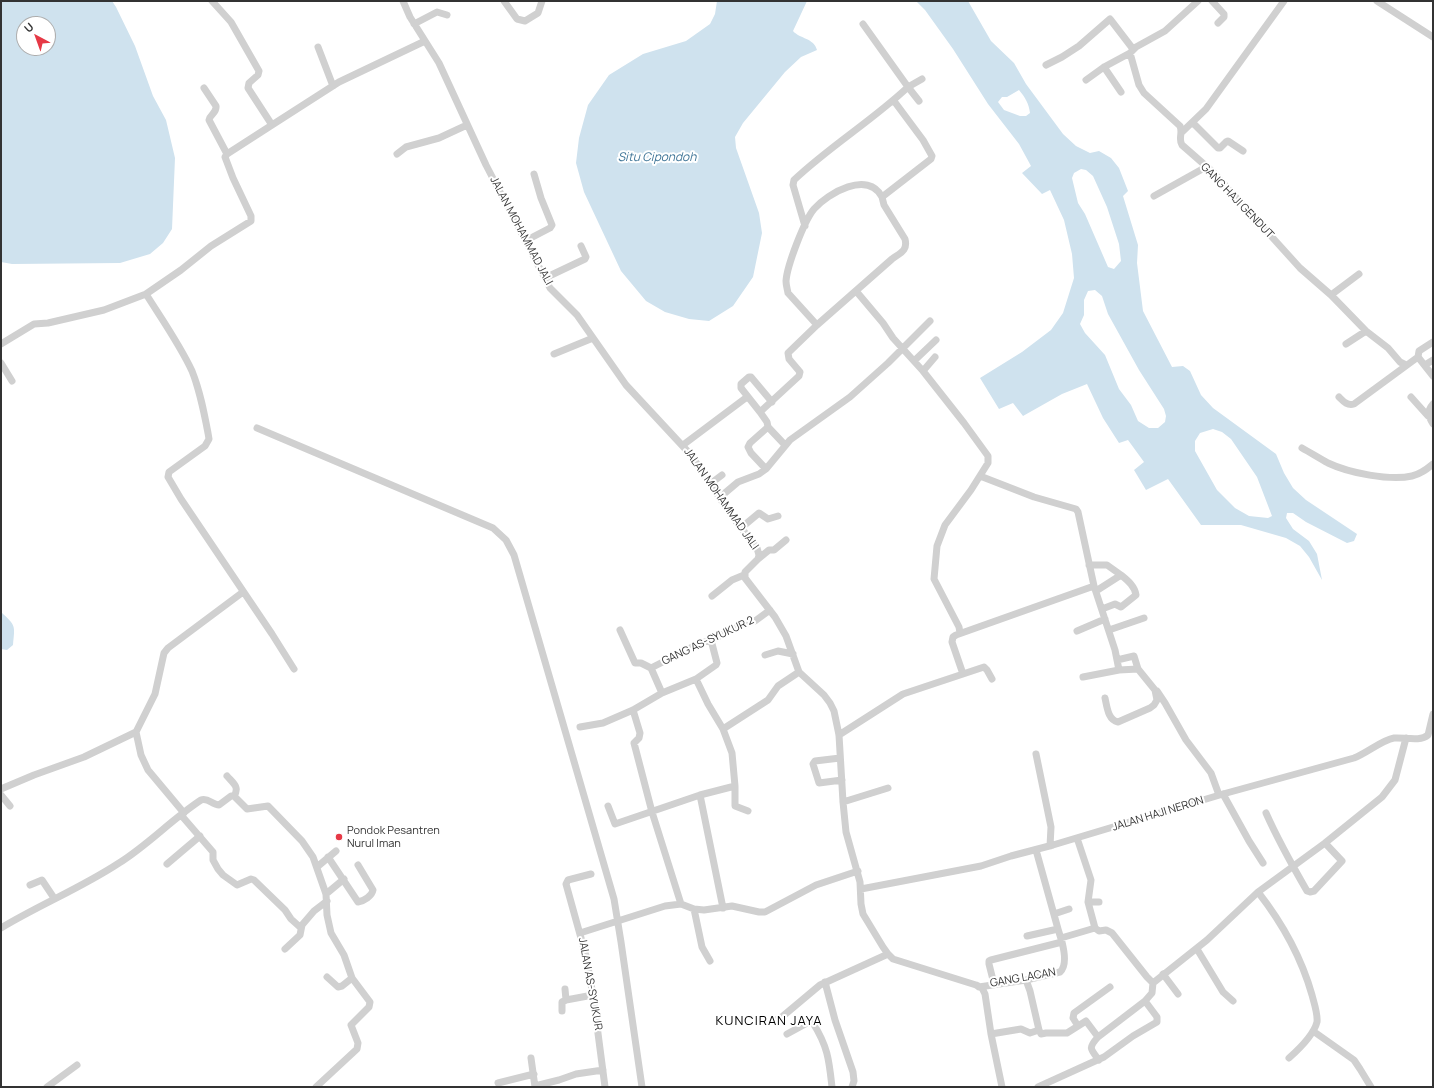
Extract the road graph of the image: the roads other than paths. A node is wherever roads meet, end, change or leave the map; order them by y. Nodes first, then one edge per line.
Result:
1 (212, 1) edge
2 (403, 1) edge
3 (504, 1) edge
4 (542, 1) edge
5 (1198, 1) edge
6 (1212, 1) edge
7 (1284, 1) edge
8 (1377, 1) edge
9 (447, 15) dead end
10 (1218, 23) dead end
11 (414, 24) junction
12 (863, 24) dead end
13 (1433, 37) edge
14 (425, 41) junction
15 (318, 47) dead end
16 (1132, 51) junction
17 (1046, 65) dead end
18 (1104, 68) junction
19 (922, 79) dead end
20 (1086, 80) dead end
21 (332, 86) junction
22 (908, 87) junction
23 (204, 88) dead end
24 (1121, 92) dead end
25 (894, 101) junction
26 (919, 101) dead end
27 (1193, 123) junction
28 (272, 125) junction
29 (467, 125) junction
30 (1181, 133) junction
31 (1243, 151) dead end
32 (227, 154) junction
33 (397, 154) dead end
34 (1206, 167) junction
35 (534, 174) dead end
36 (1154, 196) dead end
37 (882, 197) junction
38 (804, 226) junction
39 (525, 241) junction
40 (581, 246) dead end
41 (1359, 274) dead end
42 (545, 278) junction
43 (856, 291) junction
44 (146, 294) junction
45 (1331, 295) junction
46 (930, 321) dead end
47 (817, 325) junction
48 (1366, 331) junction
49 (593, 338) junction
50 (936, 340) dead end
51 (1433, 342) edge
52 (1, 344) edge
53 (1346, 344) dead end
54 (902, 348) junction
55 (554, 354) dead end
56 (936, 357) dead end
57 (1418, 357) junction
58 (1433, 360) edge
59 (914, 361) junction
60 (1, 363) edge
61 (1406, 365) junction
62 (1425, 365) junction
63 (923, 371) junction
64 (1433, 376) edge
65 (12, 381) dead end
66 (747, 397) junction
67 (1339, 397) dead end
68 (1411, 397) dead end
69 (772, 402) junction
70 (1433, 404) edge
71 (760, 412) junction
72 (1428, 416) junction
73 (1433, 424) edge
74 (768, 427) junction
75 (257, 428) dead end
76 (785, 445) junction
77 (683, 446) junction
78 (1302, 448) dead end
79 (1433, 464) edge
80 (766, 469) junction
81 (722, 476) dead end
82 (980, 476) junction
83 (710, 484) junction
84 (719, 498) junction
85 (778, 516) dead end
86 (741, 528) junction
87 (786, 540) dead end
88 (758, 559) junction
89 (1089, 565) junction
90 (744, 575) junction
91 (1121, 575) junction
92 (1095, 589) junction
93 (243, 592) junction
94 (712, 596) dead end
95 (1102, 609) junction
96 (770, 610) junction
97 (1144, 618) dead end
98 (1105, 619) junction
99 (620, 630) dead end
100 (1109, 630) junction
101 (1077, 631) dead end
102 (960, 633) junction
103 (711, 640) junction
104 (792, 654) junction
105 (765, 655) dead end
106 (1117, 660) junction
107 (651, 668) junction
108 (294, 669) dead end
109 (1138, 669) junction
110 (1119, 670) junction
111 (799, 672) junction
112 (963, 674) junction
113 (1083, 677) dead end
114 (696, 679) junction
115 (992, 679) dead end
116 (1155, 690) junction
117 (662, 693) junction
118 (1105, 698) dead end
119 (633, 710) junction
120 (1433, 714) edge
121 (580, 727) dead end
122 (722, 730) junction
123 (136, 732) junction
124 (839, 735) junction
125 (1406, 738) junction
126 (1036, 754) dead end
127 (840, 758) junction
128 (227, 776) dead end
129 (842, 780) junction
130 (735, 786) junction
131 (888, 788) dead end
132 (1, 789) edge
133 (1221, 794) junction
134 (1, 795) edge
135 (700, 795) junction
136 (234, 796) junction
137 (843, 802) junction
138 (10, 806) dead end
139 (608, 806) dead end
140 (748, 811) dead end
141 (652, 812) junction
142 (1266, 813) dead end
143 (183, 814) junction
144 (200, 836) junction
145 (1077, 838) junction
146 (1325, 843) junction
147 (1050, 846) junction
148 (1036, 850) junction
149 (336, 851) dead end
150 (328, 857) junction
151 (1263, 863) dead end
152 (167, 864) dead end
153 (358, 865) dead end
154 (317, 867) junction
155 (1293, 867) junction
156 (858, 871) junction
157 (591, 874) dead end
158 (344, 879) junction
159 (30, 885) dead end
160 (861, 889) junction
161 (1258, 892) junction
162 (54, 898) junction
163 (326, 898) junction
164 (1088, 902) junction
165 (1099, 902) dead end
166 (681, 904) junction
167 (723, 908) junction
168 (694, 909) junction
169 (1069, 910) dead end
170 (1054, 914) junction
171 (618, 921) junction
172 (1, 928) edge
173 (301, 928) junction
174 (1095, 928) junction
175 (1058, 929) junction
176 (580, 933) junction
177 (1027, 936) dead end
178 (1062, 940) junction
179 (284, 949) dead end
180 (1197, 949) junction
181 (888, 954) junction
182 (710, 961) dead end
183 (1163, 974) junction
184 (327, 977) dead end
185 (352, 978) junction
186 (1026, 980) junction
187 (825, 982) junction
188 (1153, 983) junction
189 (994, 984) junction
190 (979, 986) junction
191 (1110, 987) dead end
192 (565, 989) dead end
193 (1178, 994) dead end
194 (593, 995) junction
195 (566, 1000) junction
196 (1145, 1001) junction
197 (1232, 1001) dead end
198 (562, 1012) dead end
199 (776, 1020) dead end
200 (1078, 1026) junction
201 (1039, 1030) junction
202 (1313, 1031) junction
203 (787, 1034) dead end
204 (991, 1034) junction
205 (1098, 1037) junction
206 (531, 1058) dead end
207 (1289, 1058) dead end
208 (1099, 1060) junction
209 (77, 1065) dead end
210 (603, 1070) junction
211 (534, 1074) junction
212 (498, 1083) dead end
213 (47, 1087) edge
214 (316, 1087) edge
215 (535, 1087) edge
216 (605, 1087) edge
217 (642, 1087) edge
218 (832, 1087) edge
219 (852, 1087) edge
220 (1002, 1087) edge
221 (1038, 1087) edge
222 (1371, 1087) edge

1 - 28 street
2 - 11 street, JALAN MOHAMMAD JALI
3 - 4 street
5 - 16 street
6 - 10 street
7 - 27 street
8 - 13 street
9 - 11 street
11 - 14 street, JALAN MOHAMMAD JALI
12 - 22 street
14 - 21 street
14 - 29 street, JALAN MOHAMMAD JALI
15 - 21 street
16 - 17 street
16 - 18 street
16 - 30 street, GANG HAJI GENDUT
18 - 20 street
18 - 24 street
19 - 22 street
21 - 28 street
22 - 25 street
22 - 26 street
23 - 32 street
25 - 37 street
25 - 38 street
27 - 30 street
27 - 31 street
28 - 32 street
29 - 33 street
29 - 39 street, JALAN MOHAMMAD JALI
30 - 34 street, GANG HAJI GENDUT
32 - 44 street
34 - 36 street
34 - 45 street, GANG HAJI GENDUT
35 - 39 street
37 - 38 street
37 - 43 street
38 - 47 street
39 - 42 street, JALAN MOHAMMAD JALI
40 - 42 street
41 - 45 street
42 - 49 street, JALAN MOHAMMAD JALI
43 - 47 street
43 - 54 street
44 - 52 street
44 - 93 street
45 - 48 street, GANG HAJI GENDUT
46 - 54 street
47 - 69 street
48 - 53 street
48 - 61 street, GANG HAJI GENDUT
49 - 55 street
49 - 77 street, JALAN MOHAMMAD JALI
50 - 59 street
51 - 57 street
54 - 59 street
54 - 76 street
56 - 63 street
57 - 61 street
57 - 62 street
58 - 62 street
59 - 63 street
60 - 65 street
61 - 67 street
62 - 64 street
63 - 82 street
66 - 69 street
66 - 71 street
66 - 77 street
68 - 72 street
69 - 71 street
70 - 72 street
71 - 74 street
72 - 73 street
74 - 76 street
74 - 80 street
75 - 171 street
76 - 80 street
77 - 83 street, JALAN MOHAMMAD JALI
78 - 79 street
80 - 84 street
81 - 83 street
82 - 89 street
82 - 102 street
83 - 84 street, JALAN MOHAMMAD JALI
84 - 86 street, JALAN MOHAMMAD JALI
85 - 86 street
86 - 88 street, JALAN MOHAMMAD JALI
87 - 88 street
88 - 90 street, JALAN MOHAMMAD JALI
89 - 91 street
89 - 92 street
90 - 94 street
90 - 96 street
91 - 92 street
91 - 95 street
92 - 95 street
92 - 102 street
93 - 108 street
93 - 123 street
95 - 98 street
96 - 103 street, GANG AS-SYUKUR 2
96 - 104 street
97 - 100 street
98 - 100 street
98 - 101 street
99 - 107 street, GANG AS-SYUKUR 2
100 - 106 street
102 - 112 street
103 - 107 street, GANG AS-SYUKUR 2
103 - 114 street
104 - 105 street
104 - 111 street
106 - 109 street
106 - 110 street
107 - 117 street
109 - 110 street
109 - 116 street
110 - 113 street
111 - 122 street
111 - 124 street
112 - 115 street
112 - 124 street
114 - 117 street
114 - 122 street
116 - 118 street
116 - 133 street
117 - 119 street
119 - 121 street
119 - 141 street
120 - 125 street, JALAN HAJI NERON
122 - 130 street
123 - 132 street
123 - 143 street
124 - 127 street
125 - 133 street, JALAN HAJI NERON
125 - 146 street
126 - 147 street
127 - 129 street
127 - 129 street
128 - 136 street
129 - 137 street
130 - 135 street
130 - 140 street
131 - 137 street
133 - 145 street, JALAN HAJI NERON
133 - 151 street
134 - 138 street
135 - 141 street
135 - 167 street
136 - 143 street
136 - 154 street
137 - 156 street
139 - 141 street
141 - 166 street
142 - 155 street
143 - 144 street
143 - 162 street
144 - 152 street
144 - 173 street
145 - 147 street, JALAN HAJI NERON
145 - 164 street
146 - 155 street
146 - 155 street
147 - 148 street, JALAN HAJI NERON
148 - 160 street, JALAN HAJI NERON
148 - 170 street
149 - 150 street
150 - 154 street
150 - 158 street
153 - 158 street
154 - 163 street
155 - 161 street
156 - 160 street
156 - 167 street, JALAN AS-SYUKUR
157 - 176 street
158 - 163 street
159 - 162 street
160 - 181 street
161 - 180 street
161 - 202 street
162 - 172 street
163 - 173 street
163 - 185 street
164 - 165 street
164 - 174 street
166 - 168 street, JALAN AS-SYUKUR
166 - 171 street, JALAN AS-SYUKUR
167 - 168 street, JALAN AS-SYUKUR
168 - 182 street
169 - 170 street
170 - 175 street
171 - 176 street, JALAN AS-SYUKUR
171 - 217 street
173 - 179 street
174 - 178 street
174 - 188 street
175 - 177 street
175 - 178 street
176 - 194 street, JALAN AS-SYUKUR
178 - 186 street, GANG LACAN
178 - 189 street
180 - 183 street
180 - 197 street
181 - 187 street
181 - 190 street
183 - 188 street
183 - 193 street
184 - 185 street
185 - 214 street
186 - 189 street, GANG LACAN
186 - 201 street
187 - 199 street
187 - 219 street
188 - 196 street
189 - 190 street, GANG LACAN
190 - 204 street
191 - 200 street
192 - 195 street
194 - 195 street
194 - 210 street, JALAN AS-SYUKUR
195 - 198 street
196 - 205 street
196 - 208 street
200 - 201 street
200 - 205 street
201 - 204 street
202 - 207 street
202 - 222 street
203 - 218 street
204 - 220 street
205 - 208 street
206 - 211 street
208 - 221 street
209 - 213 street
210 - 215 street
210 - 216 street, JALAN AS-SYUKUR
211 - 212 street
211 - 215 street

